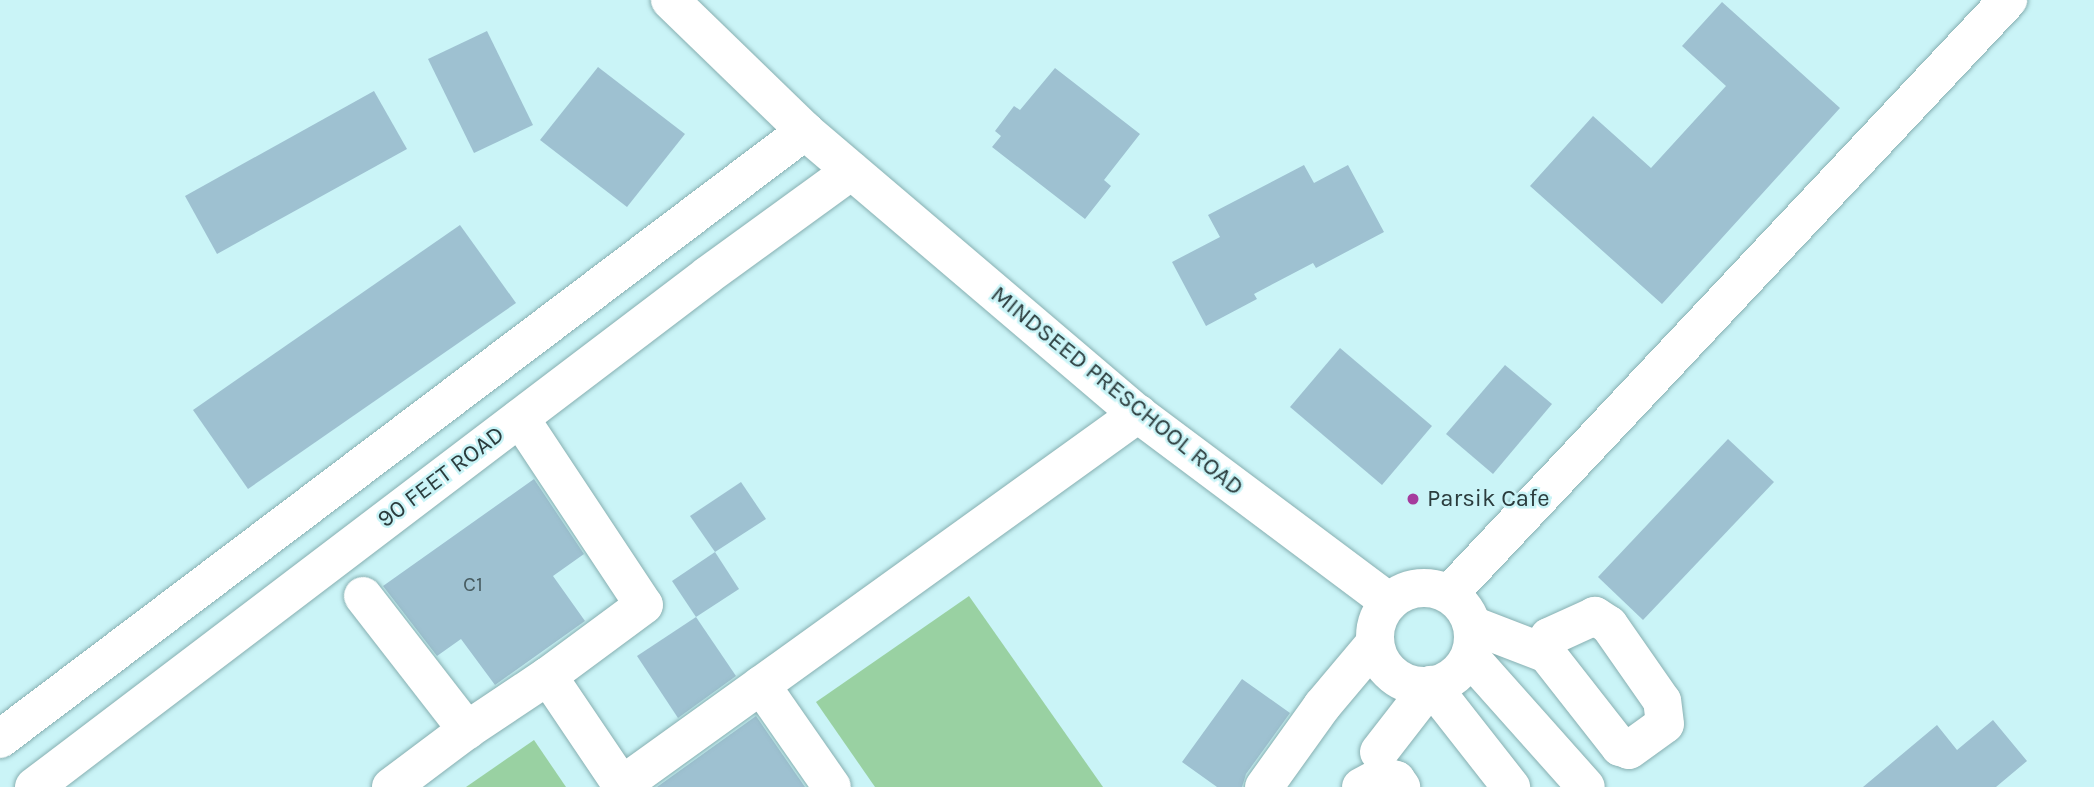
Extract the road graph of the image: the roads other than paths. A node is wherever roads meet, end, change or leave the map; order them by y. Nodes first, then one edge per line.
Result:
1 (670, 0) edge
2 (1995, 4) edge
3 (805, 131) junction
4 (851, 171) junction
5 (562, 314) junction
6 (596, 359) junction
7 (1138, 414) junction
8 (520, 418) junction
9 (1448, 594) junction
10 (363, 596) dead end
11 (1389, 602) junction
12 (1471, 641) junction
13 (1375, 643) junction
14 (1547, 654) dead end
15 (548, 677) junction
16 (761, 685) junction
17 (1431, 685) junction
18 (467, 730) junction
19 (0, 739) edge
20 (1379, 752) dead end
21 (622, 786) edge
22 (34, 787) edge
23 (391, 787) edge
24 (832, 787) edge
25 (1264, 787) edge
26 (1361, 787) edge
27 (1401, 787) edge
28 (1511, 787) edge
29 (1586, 787) edge

1 - 3 street
2 - 9 street
3 - 4 street, MINDSEED PRESCHOOL ROAD
3 - 5 street
4 - 6 street, 90 FEET ROAD
4 - 7 street, MINDSEED PRESCHOOL ROAD
5 - 6 street
5 - 19 street
6 - 8 street, 90 FEET ROAD
7 - 11 street, MINDSEED PRESCHOOL ROAD
7 - 16 street
8 - 15 street
8 - 22 street, 90 FEET ROAD
9 - 11 street
9 - 12 street
10 - 18 street
11 - 13 street
12 - 14 street
12 - 17 street
12 - 29 street
13 - 17 street
13 - 25 street
15 - 18 street
15 - 21 street
16 - 21 street
16 - 24 street
17 - 20 street
17 - 28 street
18 - 23 street
26 - 27 street

